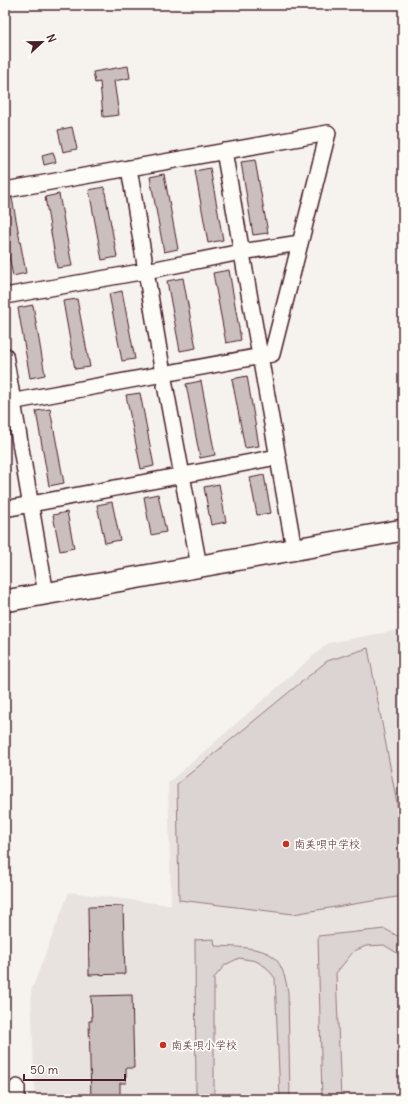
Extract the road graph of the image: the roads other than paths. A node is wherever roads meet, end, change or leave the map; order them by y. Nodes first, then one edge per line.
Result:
1 (224, 151) junction
2 (129, 168) junction
3 (5, 190) edge
4 (300, 243) junction
5 (241, 252) junction
6 (146, 270) junction
7 (5, 296) edge
8 (5, 355) edge
9 (259, 356) junction
10 (163, 374) junction
11 (9, 402) edge
12 (277, 458) junction
13 (182, 476) junction
14 (30, 503) junction
15 (5, 509) edge
16 (403, 530) edge
17 (294, 549) junction
18 (199, 566) junction
19 (46, 594) junction
20 (5, 601) edge

1 - 2 street
1 - 4 street
1 - 5 street
2 - 3 street
2 - 6 street
4 - 5 street
4 - 9 street
5 - 6 street
5 - 9 street
6 - 7 street
6 - 10 street
8 - 11 street
9 - 10 street
9 - 12 street
10 - 11 street
10 - 13 street
11 - 14 street
12 - 13 street
12 - 17 street
13 - 14 street
13 - 18 street
14 - 15 street
14 - 19 street
16 - 17 street
17 - 18 street
18 - 19 street
19 - 20 street

